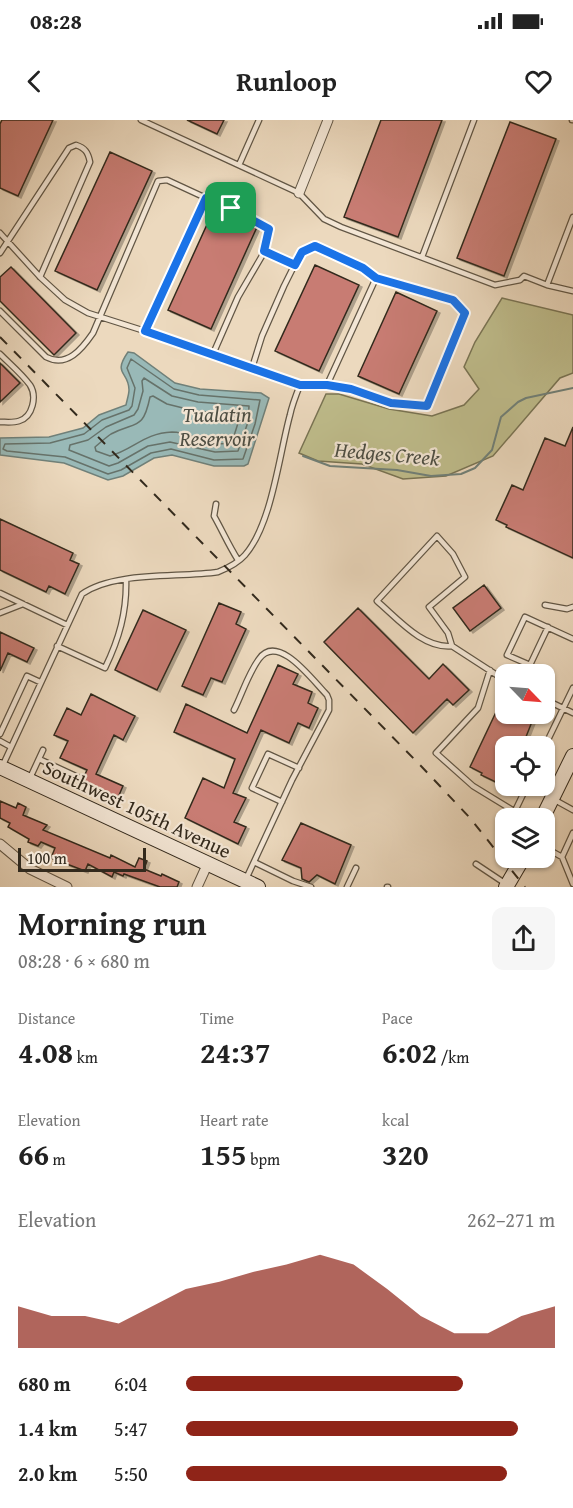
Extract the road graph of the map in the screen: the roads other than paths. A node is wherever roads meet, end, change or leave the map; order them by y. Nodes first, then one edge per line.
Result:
1 (141, 120) edge
2 (259, 120) edge
3 (328, 120) edge
4 (474, 120) edge
5 (239, 165) junction
6 (299, 193) junction
7 (206, 198) junction
8 (573, 217) edge
9 (0, 233) edge
10 (7, 241) junction
11 (264, 251) junction
12 (0, 253) edge
13 (422, 257) junction
14 (295, 265) junction
15 (40, 277) junction
16 (376, 278) junction
17 (547, 285) junction
18 (573, 291) edge
19 (0, 310) edge
20 (100, 317) junction
21 (145, 331) junction
22 (0, 354) edge
23 (213, 354) junction
24 (252, 368) junction
25 (300, 385) junction
26 (327, 385) junction
27 (0, 422) edge
28 (216, 504) dead end
29 (238, 560) junction
30 (126, 579) junction
31 (0, 593) edge
32 (23, 604) junction
33 (545, 605) dead end
34 (573, 607) edge
35 (0, 613) edge
36 (67, 625) junction
37 (548, 627) junction
38 (573, 639) edge
39 (57, 646) junction
40 (452, 646) junction
41 (528, 664) edge
42 (530, 664) edge
43 (490, 670) junction
44 (495, 673) edge
45 (40, 682) junction
46 (573, 688) edge
47 (555, 704) edge
48 (563, 708) junction
49 (234, 710) dead end
50 (573, 713) edge
51 (0, 734) edge
52 (550, 736) edge
53 (0, 741) edge
54 (11, 747) junction
55 (43, 750) dead end
56 (573, 756) edge
57 (39, 759) junction
58 (1, 767) edge
59 (298, 768) junction
60 (80, 778) dead end
61 (29, 780) junction
62 (553, 800) junction
63 (282, 802) junction
64 (509, 808) edge
65 (548, 808) edge
66 (573, 810) edge
67 (573, 833) edge
68 (0, 844) edge
69 (555, 853) edge
70 (561, 857) junction
71 (254, 862) junction
72 (208, 863) junction
73 (476, 864) dead end
74 (356, 868) dead end
75 (512, 868) edge
76 (516, 868) edge
77 (293, 881) junction
78 (252, 884) edge
79 (573, 884) edge
80 (504, 885) edge
81 (67, 887) edge
82 (197, 887) edge
83 (290, 887) edge
84 (311, 887) edge
85 (347, 887) edge

1 - 5 lane
2 - 5 lane
3 - 6 street
4 - 13 lane
5 - 6 lane
6 - 13 lane
7 - 11 lane
7 - 20 lane
7 - 21 lane
8 - 17 lane
9 - 10 lane
10 - 12 lane
10 - 15 lane
10 - 15 lane
11 - 14 lane
11 - 23 lane
13 - 17 lane
14 - 16 lane
14 - 24 lane
15 - 20 lane
16 - 26 lane
16 - 26 lane
17 - 18 lane
19 - 20 lane
20 - 21 lane
21 - 23 lane
22 - 27 lane
23 - 24 lane
24 - 25 lane
25 - 26 lane
25 - 29 lane
28 - 29 lane
29 - 30 lane
30 - 36 lane
30 - 39 lane
31 - 32 lane
32 - 35 lane
32 - 36 lane
33 - 34 lane
36 - 39 lane
37 - 38 lane
37 - 41 lane
37 - 42 lane
39 - 45 lane
40 - 40 lane
40 - 43 lane
43 - 44 lane
43 - 64 lane
45 - 51 lane
45 - 54 lane
46 - 48 lane
47 - 48 lane
48 - 50 lane
48 - 52 lane
49 - 59 lane
53 - 54 lane
54 - 58 lane
55 - 57 lane
56 - 62 street
57 - 60 lane
57 - 61 lane
58 - 61 street, Southwest 105th Avenue
59 - 63 lane
59 - 63 lane
61 - 72 street, Southwest 105th Avenue
62 - 65 street
62 - 66 lane
63 - 71 lane
67 - 70 lane
68 - 81 street
69 - 70 lane
70 - 79 lane
71 - 77 lane
71 - 78 lane
72 - 78 street, Southwest 105th Avenue
72 - 82 street
73 - 80 lane
74 - 85 lane
75 - 80 street
76 - 80 street
77 - 83 lane
77 - 84 lane

